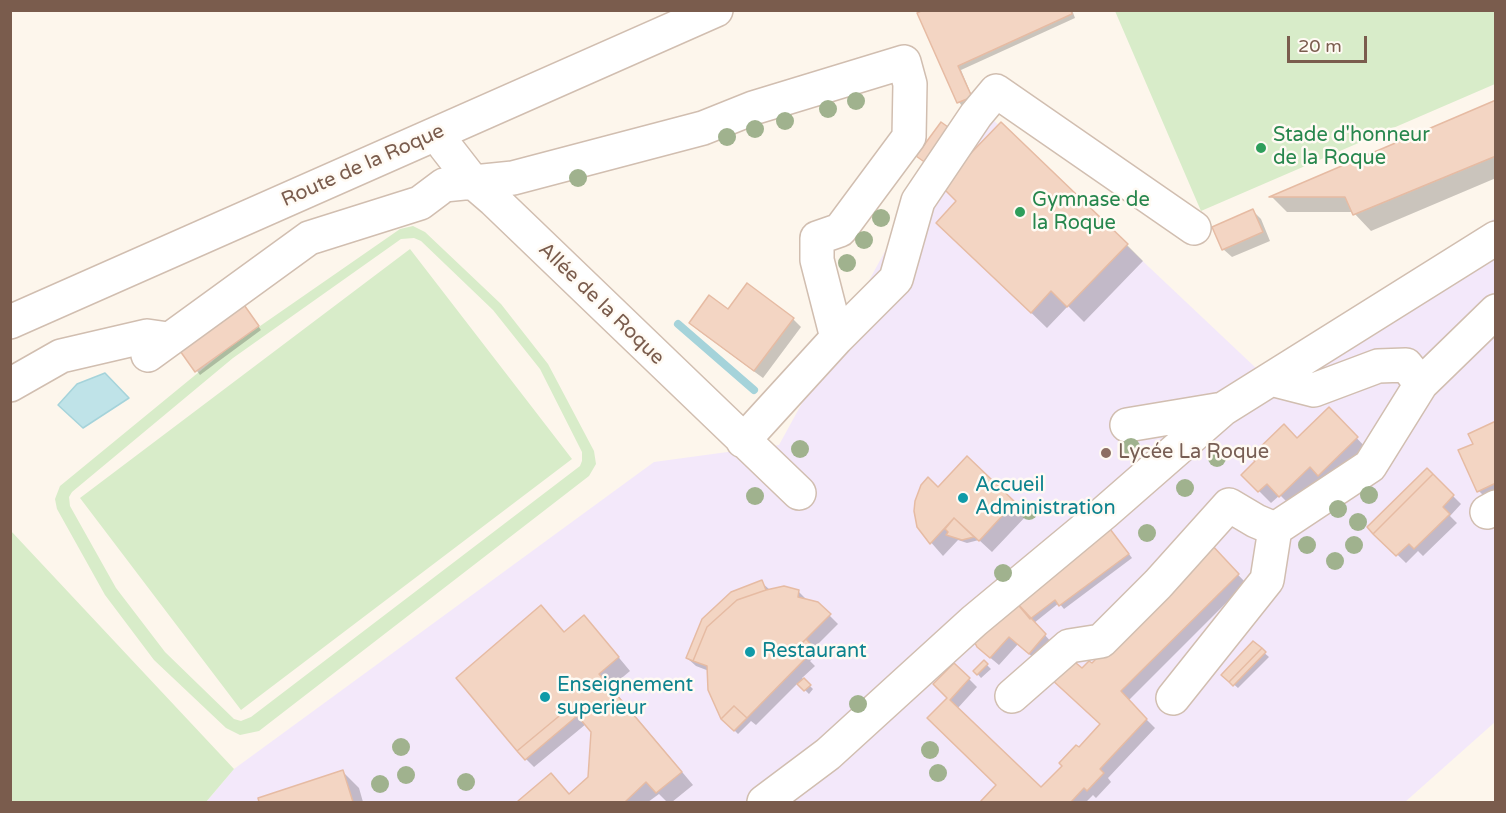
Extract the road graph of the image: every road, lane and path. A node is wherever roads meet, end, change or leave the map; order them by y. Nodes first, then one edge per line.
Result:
1 (716, 10) edge
2 (438, 133) junction
3 (473, 182) junction
4 (1194, 228) dead end
5 (1496, 238) edge
6 (1496, 311) edge
7 (10, 322) edge
8 (837, 338) junction
9 (1271, 379) junction
10 (1421, 384) junction
11 (10, 385) edge
12 (1223, 408) junction
13 (1127, 425) dead end
14 (743, 441) junction
15 (799, 493) dead end
16 (1275, 529) junction
17 (1012, 696) dead end
18 (1173, 698) dead end
19 (764, 802) edge

1 - 2 street, Route de la Roque
2 - 3 street, Allée de la Roque
2 - 7 street, Route de la Roque
3 - 8 street
3 - 11 street
3 - 14 street, Allée de la Roque
4 - 8 street
5 - 9 street
6 - 10 street
8 - 14 street
9 - 10 street
9 - 12 street
10 - 16 street
12 - 13 street
12 - 19 street
14 - 15 street, Allée de la Roque
16 - 17 street
16 - 18 street

